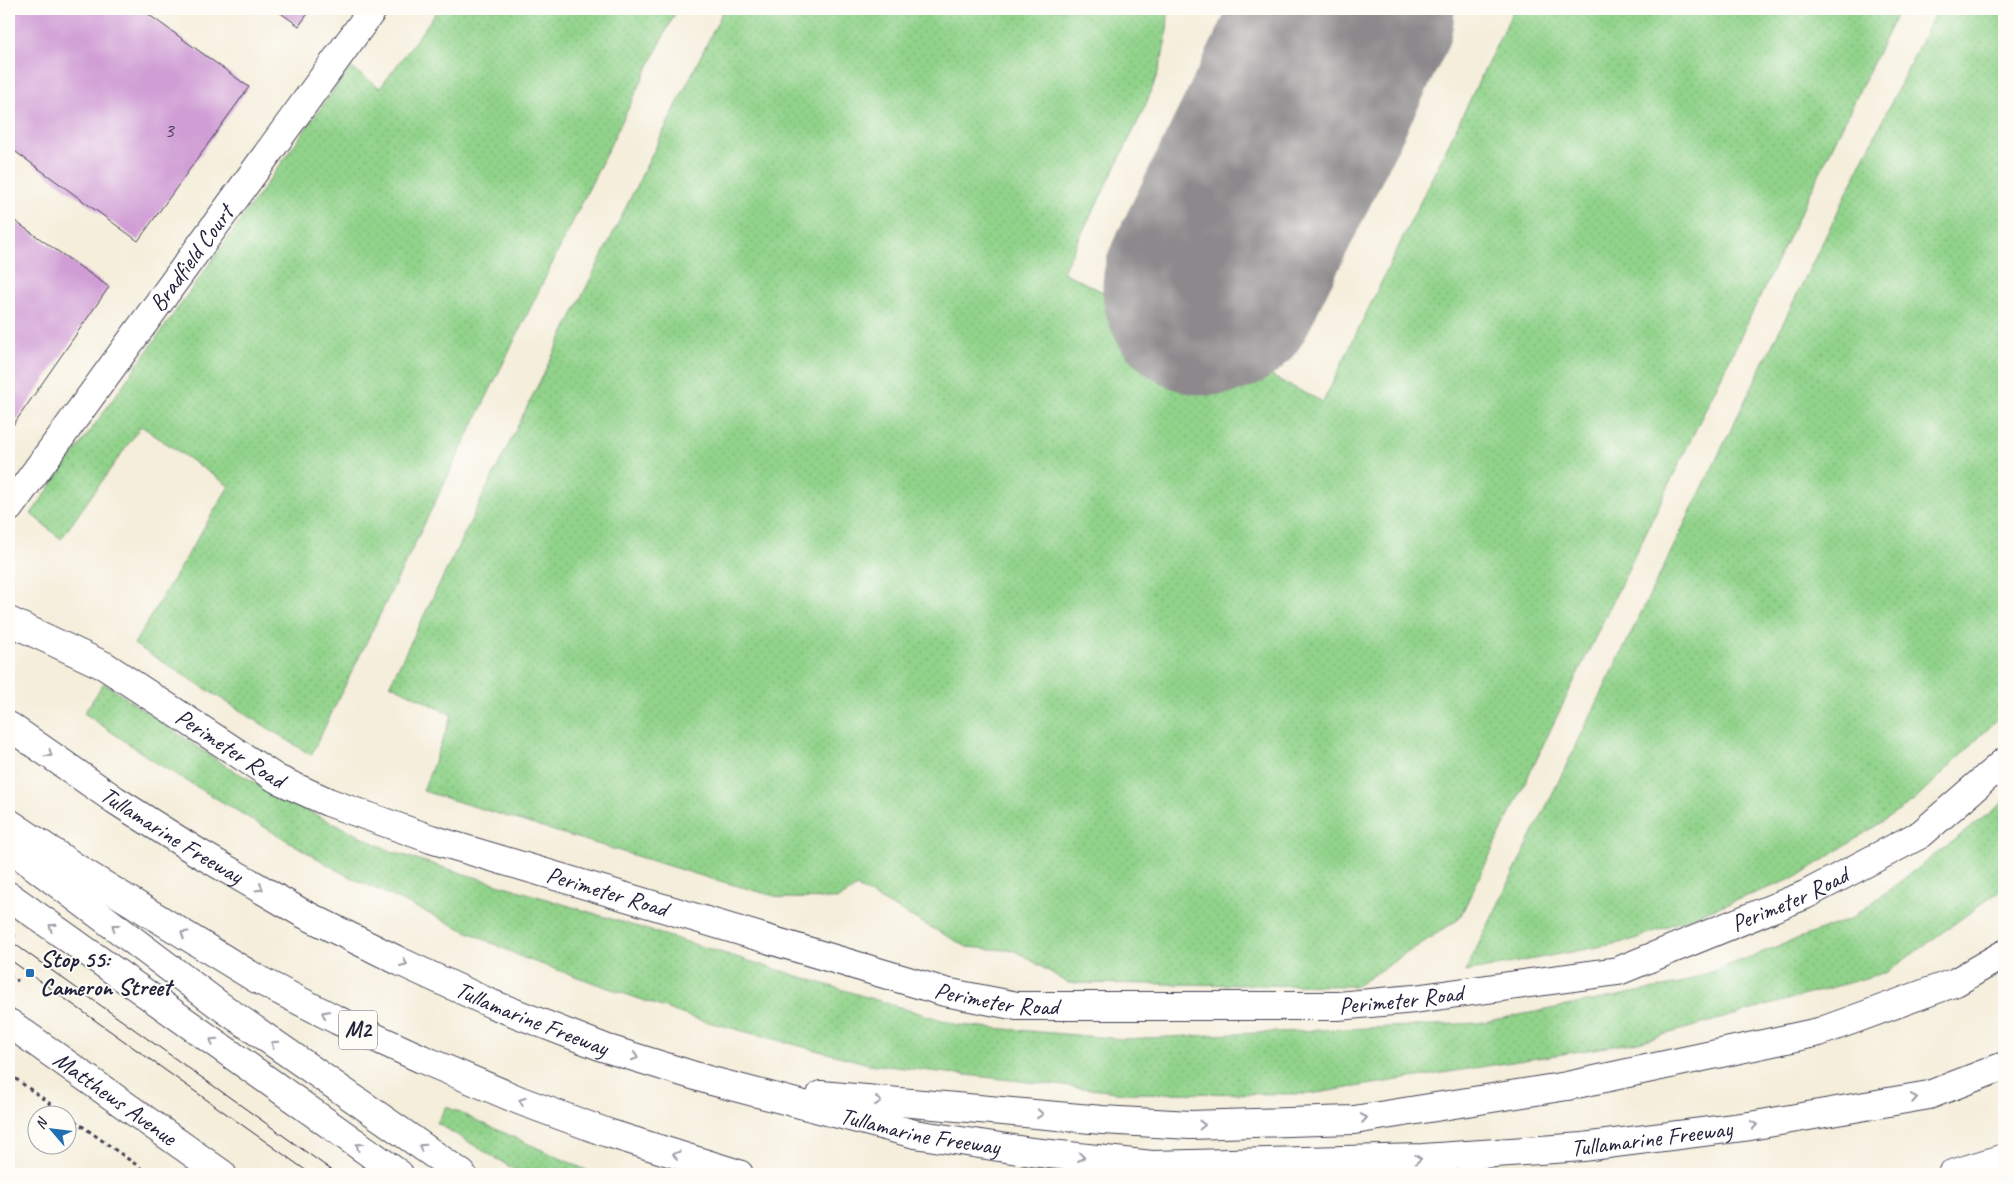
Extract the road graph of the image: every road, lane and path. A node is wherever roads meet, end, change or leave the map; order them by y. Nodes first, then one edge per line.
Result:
1 (373, 9) edge
2 (9, 508) edge
3 (9, 621) edge
4 (9, 726) edge
5 (2004, 762) edge
6 (9, 822) edge
7 (9, 847) edge
8 (9, 896) edge
9 (2004, 954) edge
10 (9, 975) edge
11 (18, 981) dead end
12 (9, 1023) edge
13 (2004, 1066) edge
14 (9, 1074) edge
15 (708, 1080) junction
16 (53, 1106) edge
17 (78, 1124) edge
18 (2004, 1158) edge
19 (205, 1169) edge
20 (149, 1174) edge
21 (399, 1174) edge
22 (462, 1174) edge
23 (739, 1174) edge
24 (1952, 1174) edge

1 - 2 main road, Bradfield Court
3 - 5 main road, Perimeter Road
4 -> 15 main road, Tullamarine Freeway
23 -> 6 main road, M2
22 -> 7 main road
21 -> 8 main road
15 -> 9 main road
10 - 11 path
12 - 19 main road, Matthews Avenue
15 -> 13 main road, Tullamarine Freeway
14 - 16 path
17 - 20 path
18 - 24 main road

